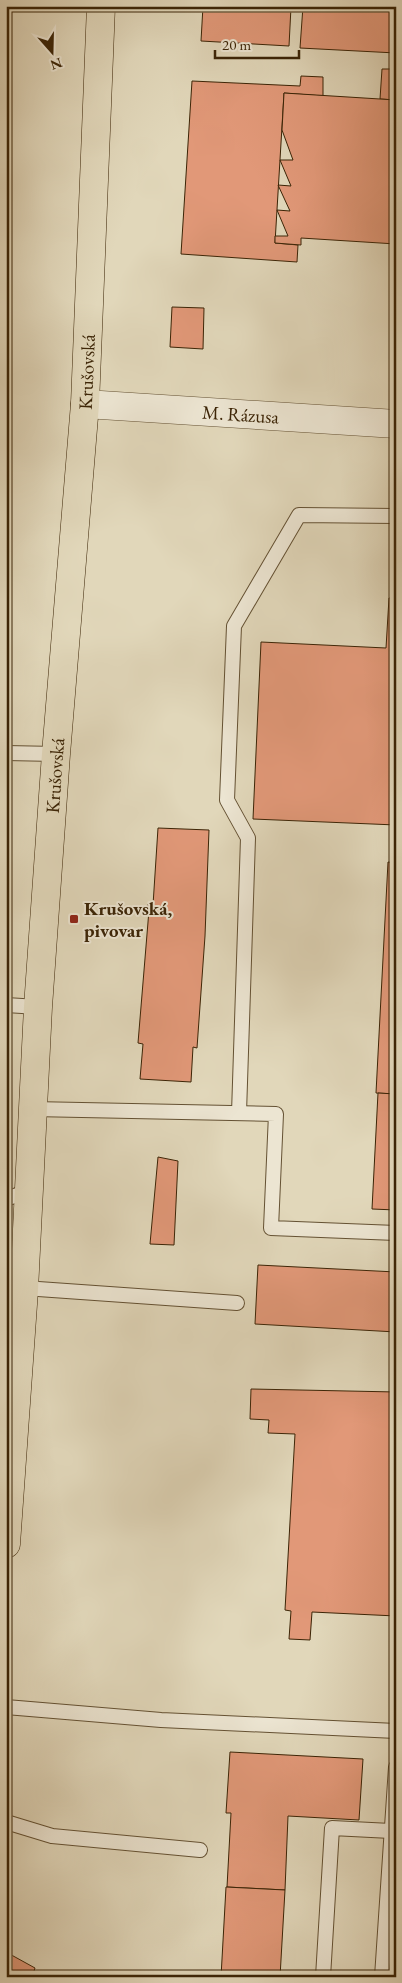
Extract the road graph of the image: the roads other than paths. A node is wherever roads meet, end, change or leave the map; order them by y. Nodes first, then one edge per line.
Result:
1 (101, 6) edge
2 (85, 404) junction
3 (396, 424) edge
4 (396, 516) edge
5 (6, 753) edge
6 (56, 754) junction
7 (6, 1005) edge
8 (38, 1007) junction
9 (32, 1108) junction
10 (239, 1113) junction
11 (17, 1195) edge
12 (396, 1233) edge
13 (24, 1288) junction
14 (236, 1303) dead end
15 (9, 1467) edge
16 (6, 1544) edge
17 (6, 1707) edge
18 (396, 1731) edge
19 (396, 1767) edge
20 (6, 1822) edge
21 (391, 1831) junction
22 (200, 1850) dead end
23 (323, 1977) edge
24 (382, 1977) edge

1 - 2 main road, Krušovská
2 - 3 street, M. Rázusa
2 - 6 main road, Krušovská
4 - 10 lane
5 - 6 lane
6 - 8 main road, Krušovská
7 - 8 lane
8 - 9 main road, Krušovská
9 - 10 lane
9 - 11 main road, Krušovská
10 - 12 lane
11 - 13 main road, Krušovská
13 - 14 lane
13 - 15 main road, Krušovská
15 - 16 main road, Krušovská
17 - 18 lane
19 - 21 lane
20 - 22 lane
21 - 23 lane
21 - 24 lane

